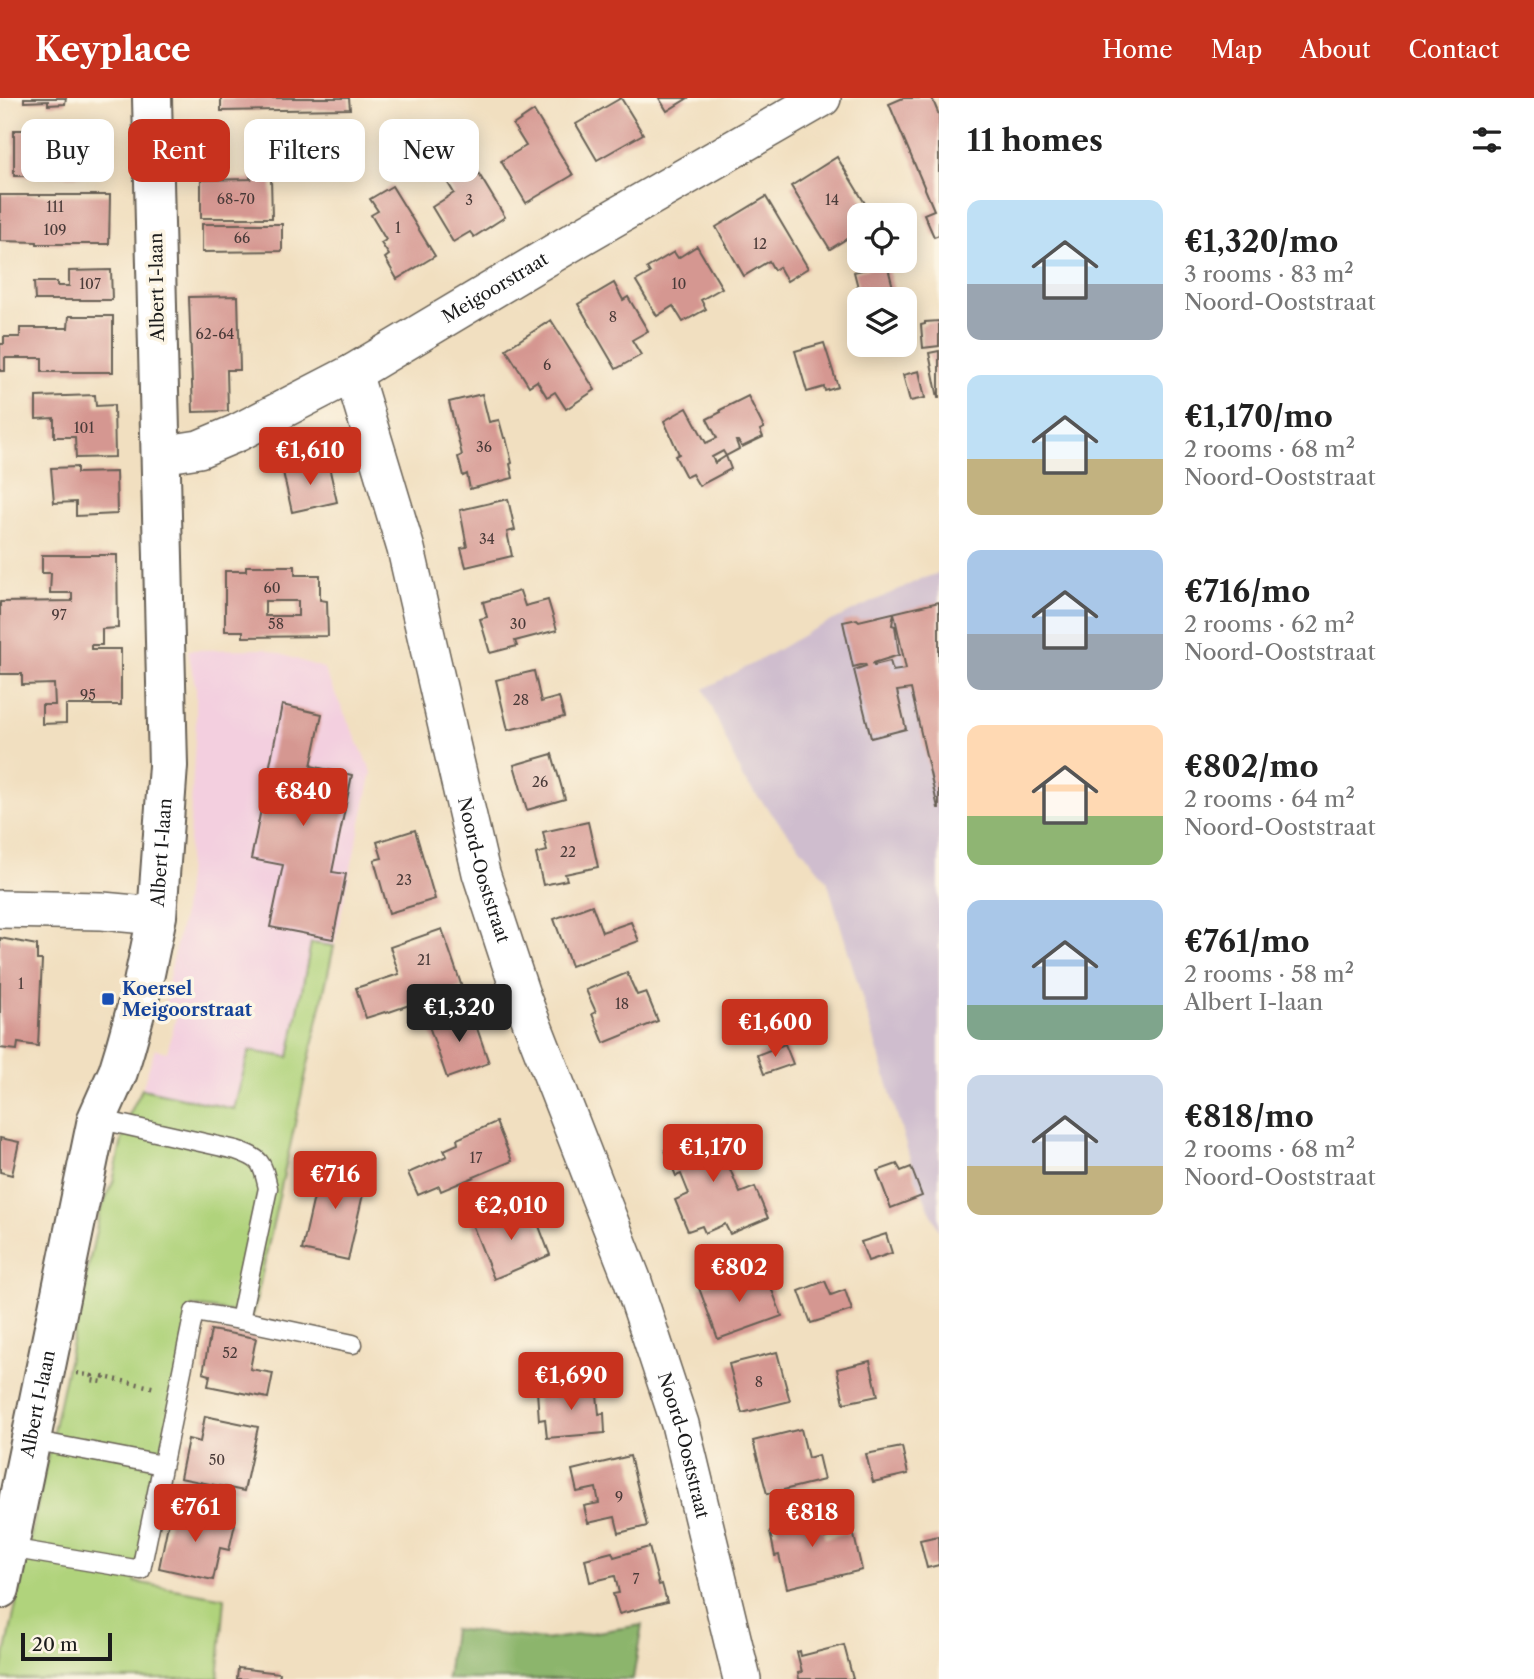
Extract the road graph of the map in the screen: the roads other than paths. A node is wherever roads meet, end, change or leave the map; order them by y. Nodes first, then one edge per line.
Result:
1 (152, 98) edge
2 (822, 98) edge
3 (353, 373) junction
4 (161, 455) junction
5 (0, 909) edge
6 (157, 916) junction
7 (97, 1119) junction
8 (240, 1320) junction
9 (353, 1344) dead end
10 (31, 1440) junction
11 (162, 1465) junction
12 (9, 1548) junction
13 (0, 1589) edge
14 (742, 1679) edge

1 - 4 street, Albert I-laan
2 - 3 street, Meigoorstraat
3 - 4 street, Meigoorstraat
3 - 14 street, Noord-Ooststraat
4 - 6 street, Albert I-laan
5 - 6 street
6 - 7 street, Albert I-laan
7 - 8 lane
7 - 10 street, Albert I-laan
8 - 9 lane
8 - 11 lane
10 - 11 lane
10 - 12 street, Albert I-laan
11 - 12 lane
12 - 13 street, Albert I-laan

